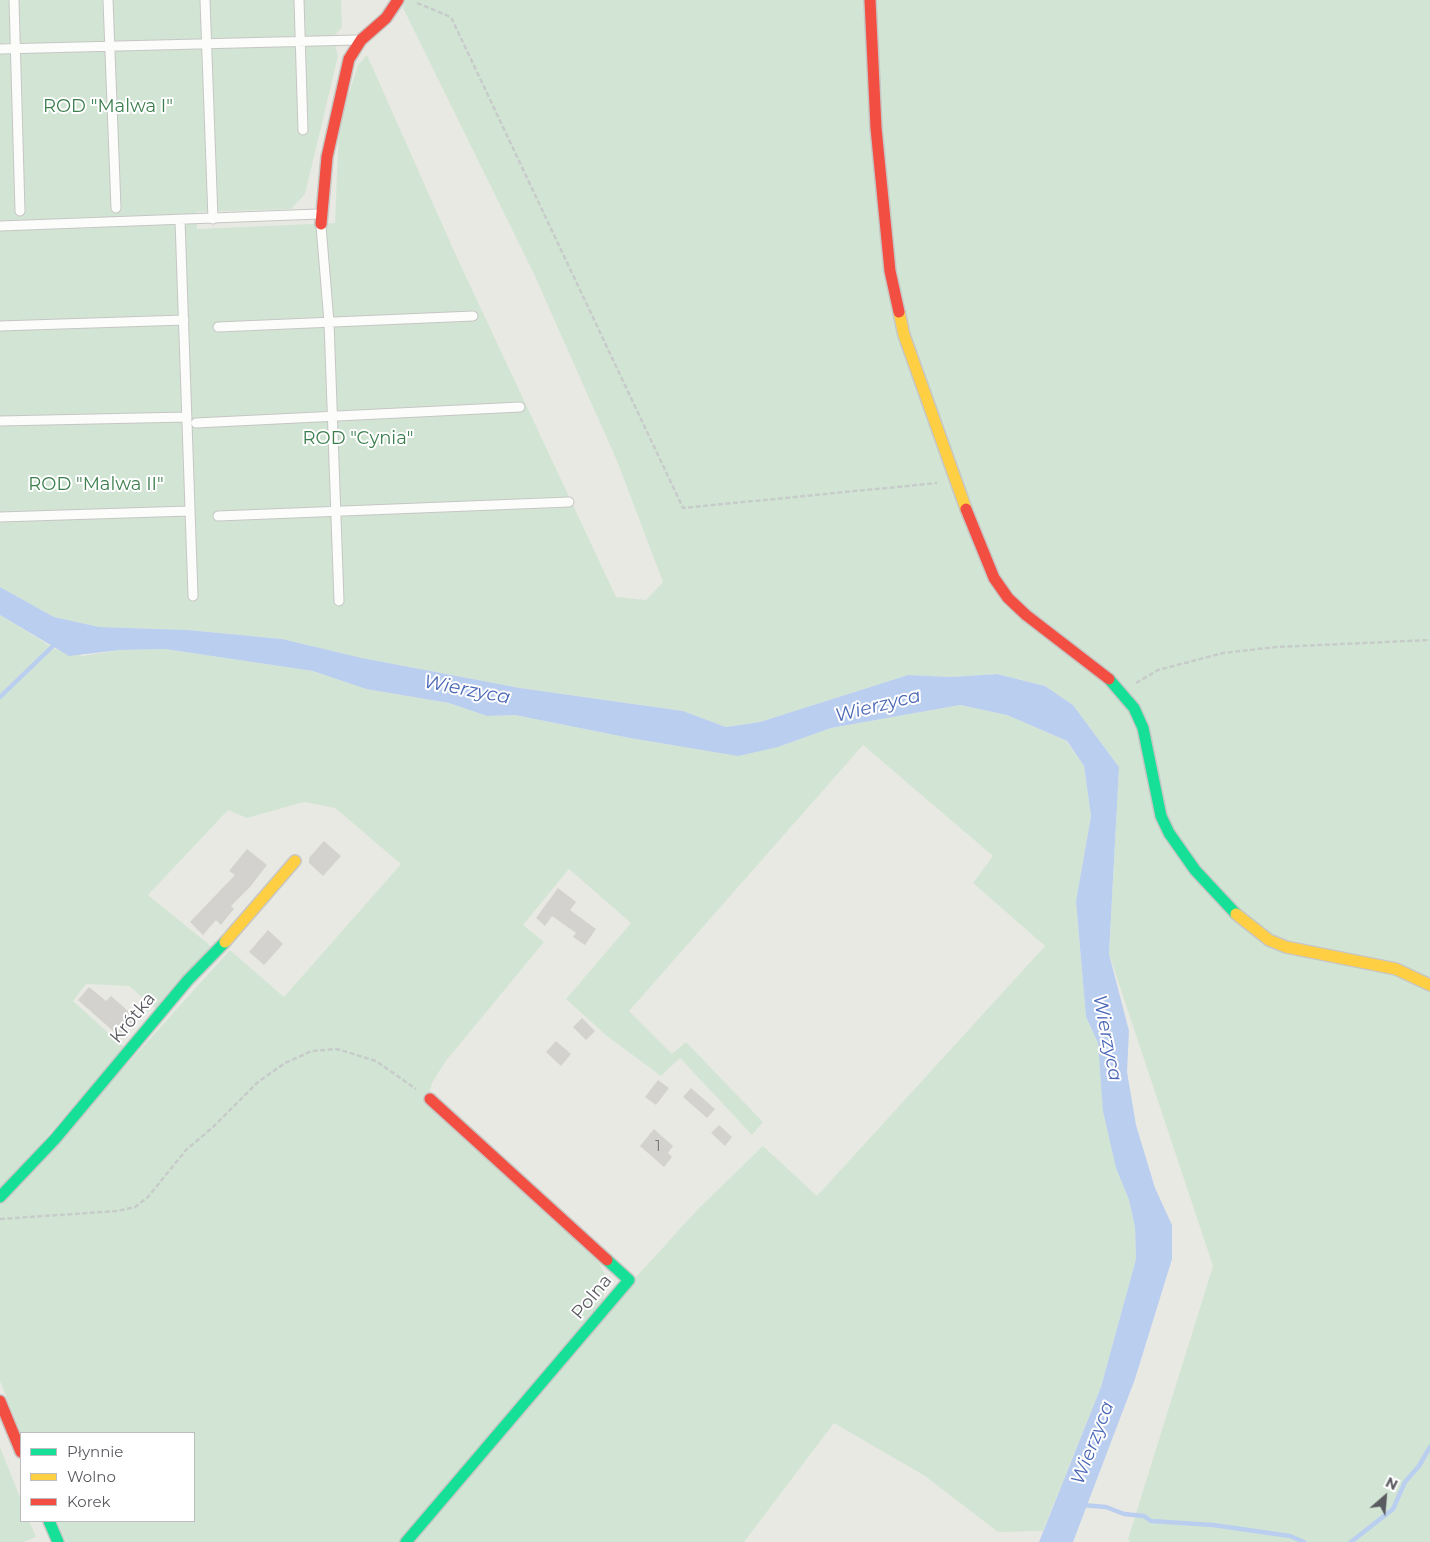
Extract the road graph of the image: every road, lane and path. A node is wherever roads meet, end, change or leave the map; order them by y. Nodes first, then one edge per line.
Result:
1 (14, 0) edge
2 (108, 0) edge
3 (204, 0) edge
4 (299, 0) edge
5 (398, 0) edge
6 (411, 0) edge
7 (870, 0) edge
8 (301, 40) junction
9 (361, 40) junction
10 (206, 43) junction
11 (110, 45) junction
12 (16, 48) junction
13 (0, 49) edge
14 (303, 130) dead end
15 (116, 208) dead end
16 (20, 211) dead end
17 (212, 219) junction
18 (321, 219) junction
19 (180, 220) junction
20 (0, 226) edge
21 (473, 316) dead end
22 (184, 320) junction
23 (329, 322) junction
24 (0, 326) edge
25 (218, 327) dead end
26 (520, 406) dead end
27 (187, 417) junction
28 (332, 417) junction
29 (0, 421) edge
30 (196, 424) dead end
31 (956, 482) junction
32 (569, 502) dead end
33 (336, 511) junction
34 (189, 512) junction
35 (218, 516) dead end
36 (0, 517) edge
37 (193, 596) dead end
38 (339, 600) dead end
39 (1430, 640) edge
40 (1123, 692) junction
41 (295, 861) dead end
42 (1430, 984) edge
43 (430, 1099) joint
44 (0, 1197) edge
45 (0, 1219) edge
46 (0, 1401) edge
47 (20, 1450) edge
48 (50, 1522) edge
49 (58, 1542) edge
50 (406, 1542) edge

1 - 12 lane
2 - 11 lane
3 - 10 lane
4 - 8 lane
5 - 9 street
6 - 31 path
7 - 31 street
8 - 9 lane
8 - 10 lane
8 - 14 lane
9 - 18 street
10 - 11 lane
10 - 17 lane
11 - 12 lane
11 - 15 lane
12 - 13 lane
12 - 16 lane
17 - 18 lane
17 - 19 lane
18 - 23 lane
19 - 20 lane
19 - 22 lane
21 - 23 lane
22 - 24 lane
22 - 27 lane
23 - 25 lane
23 - 28 lane
26 - 28 lane
27 - 29 lane
27 - 34 lane
28 - 30 lane
28 - 33 lane
31 - 40 street
32 - 33 lane
33 - 35 lane
33 - 38 lane
34 - 36 lane
34 - 37 lane
39 - 40 path
40 - 42 street
41 - 44 street, Krótka
43 - 45 path
43 - 50 street, Polna
46 - 47 street
48 - 49 street

